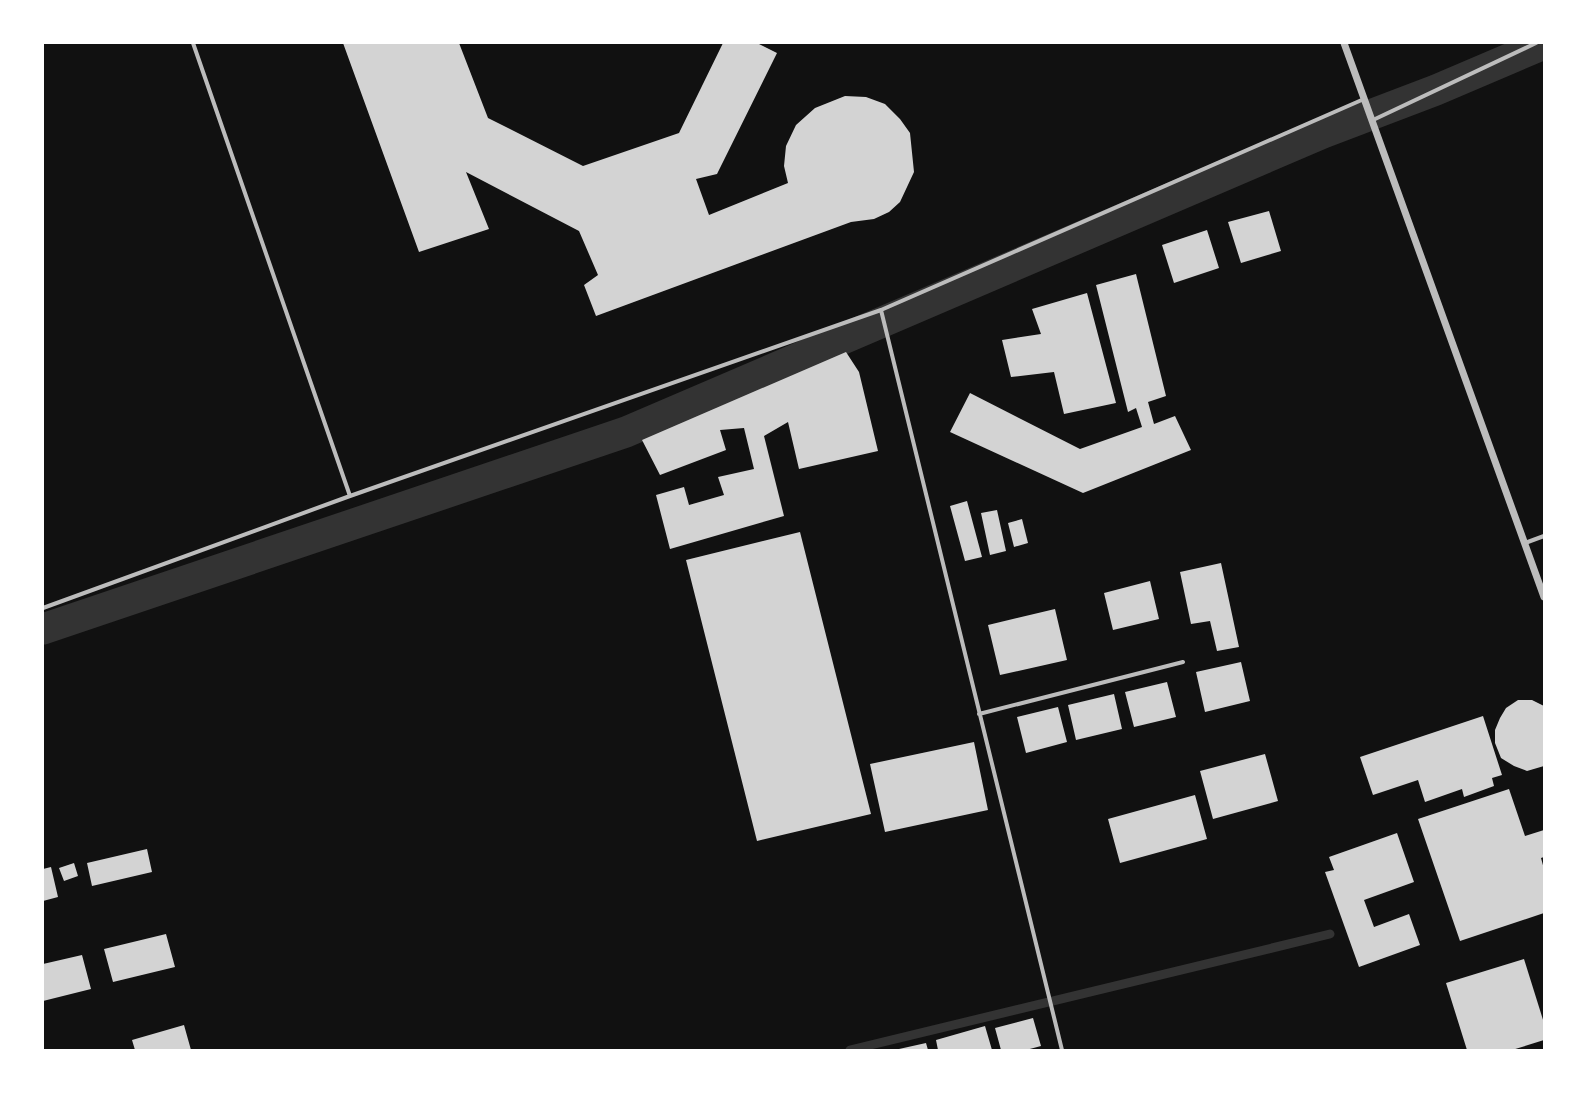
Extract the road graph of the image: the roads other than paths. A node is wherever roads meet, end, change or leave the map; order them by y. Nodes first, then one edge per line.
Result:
1 (193, 43) edge
2 (1344, 43) edge
3 (1536, 43) edge
4 (1364, 99) junction
5 (1373, 120) junction
6 (881, 310) junction
7 (350, 496) junction
8 (1544, 536) edge
9 (1525, 543) junction
10 (1544, 597) edge
11 (43, 608) edge
12 (1183, 662) dead end
13 (980, 714) junction
14 (1062, 1050) edge

1 - 7 street
2 - 4 street
3 - 5 street
4 - 5 street
4 - 6 street
5 - 9 street
6 - 7 street
6 - 13 street
7 - 11 street
8 - 9 street
9 - 10 street
12 - 13 street
13 - 14 street

